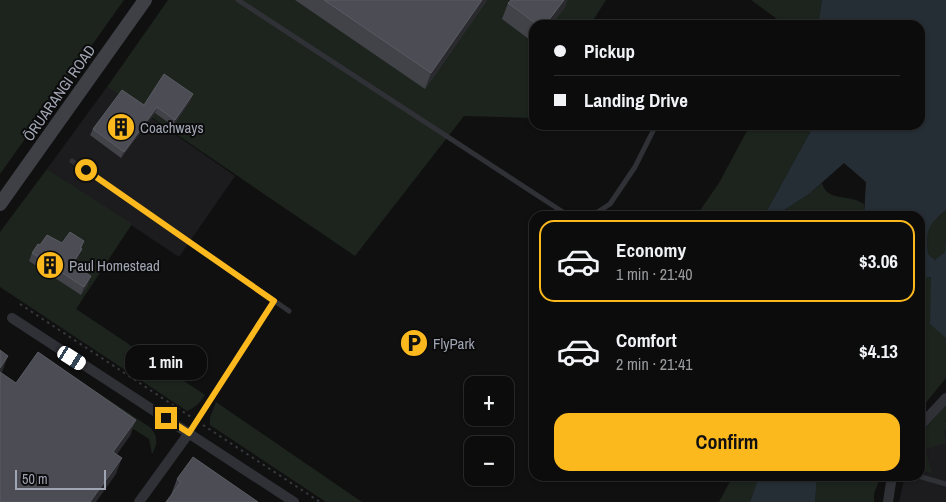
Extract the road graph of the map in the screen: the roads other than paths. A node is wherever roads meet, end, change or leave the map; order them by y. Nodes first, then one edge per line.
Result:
1 (145, 0) edge
2 (238, 0) edge
3 (654, 130) edge
4 (72, 161) dead end
5 (0, 204) edge
6 (561, 211) edge
7 (599, 211) edge
8 (274, 301) junction
9 (289, 310) dead end
10 (12, 318) dead end
11 (946, 398) edge
12 (925, 421) edge
13 (189, 433) junction
14 (925, 478) edge
15 (891, 481) edge
16 (946, 484) edge
17 (139, 502) edge
18 (294, 502) edge
19 (888, 502) edge

1 - 5 street, ŌRUARANGI ROAD
2 - 6 lane
3 - 7 lane
4 - 8 lane
8 - 9 lane
8 - 13 lane
10 - 13 street
11 - 12 street
13 - 17 street
13 - 18 street
14 - 16 lane
15 - 19 street

